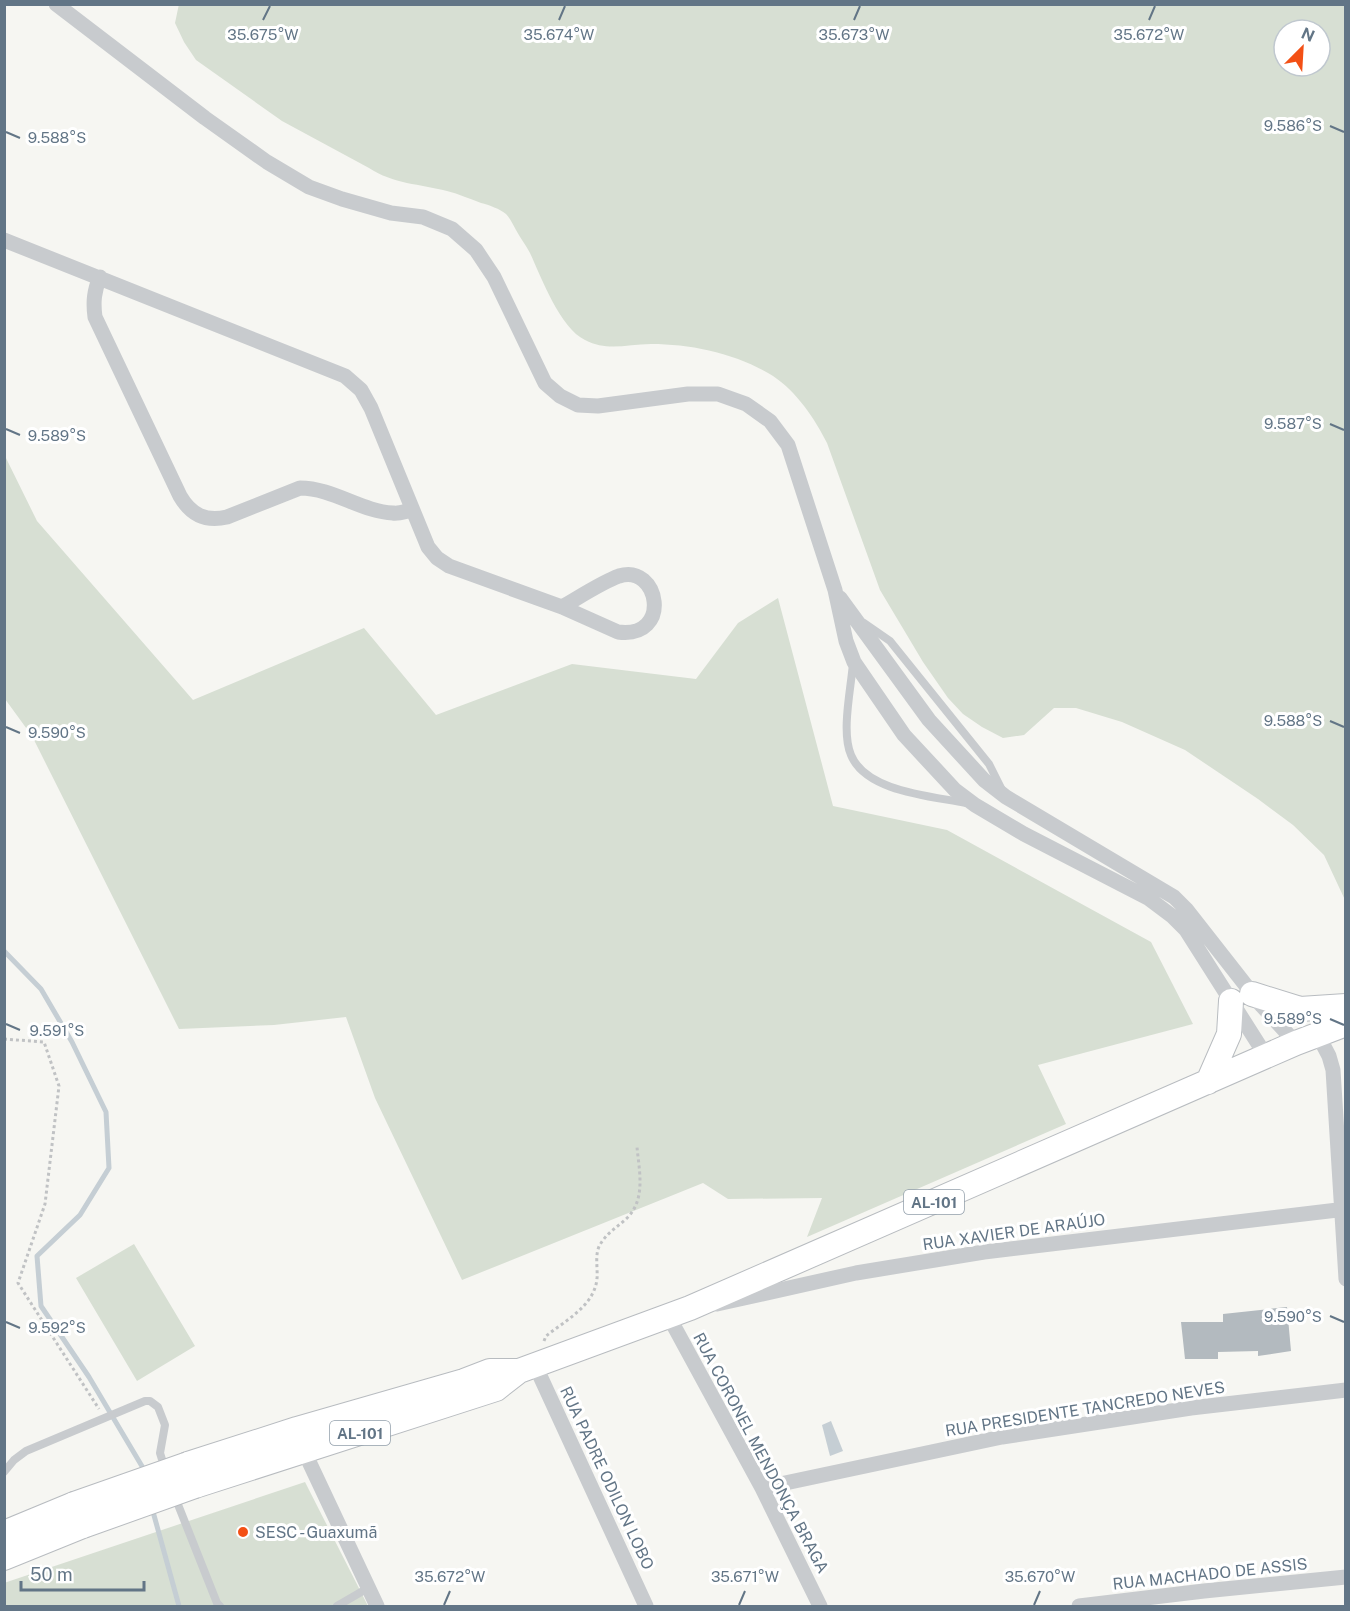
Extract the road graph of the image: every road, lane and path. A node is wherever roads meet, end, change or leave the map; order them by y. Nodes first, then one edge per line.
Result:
1 (56, 4) edge
2 (4, 240) edge
3 (100, 277) junction
4 (412, 510) junction
5 (835, 590) junction
6 (562, 607) junction
7 (854, 662) junction
8 (975, 805) junction
9 (1242, 997) junction
10 (1346, 1006) edge
11 (1346, 1024) edge
12 (1346, 1033) edge
13 (4, 1039) edge
14 (1307, 1039) junction
15 (1266, 1056) junction
16 (1208, 1082) junction
17 (637, 1147) dead end
18 (1344, 1209) edge
19 (1346, 1279) edge
20 (680, 1312) junction
21 (527, 1368) junction
22 (1346, 1390) edge
23 (107, 1416) junction
24 (304, 1451) junction
25 (4, 1472) edge
26 (192, 1475) junction
27 (168, 1478) dead end
28 (171, 1487) dead end
29 (762, 1488) junction
30 (79, 1515) junction
31 (4, 1533) edge
32 (4, 1558) edge
33 (1346, 1577) edge
34 (368, 1588) junction
35 (220, 1606) edge
36 (337, 1606) edge
37 (377, 1606) edge
38 (646, 1606) edge
39 (820, 1606) edge
40 (1079, 1606) edge

1 - 5 street
2 - 3 street
3 - 4 street
3 - 4 street
4 - 6 street
5 - 7 street
5 - 9 street
6 - 6 street
7 - 8 street
7 - 8 lane
8 - 9 street
9 - 10 main road
9 - 14 street
9 - 15 street
9 - 16 main road
11 - 14 main road, AL-101
12 - 14 street
13 - 23 path
14 - 15 main road, AL-101
14 - 18 street
15 - 16 main road, AL-101
16 - 20 main road, AL-101
17 - 21 path
18 - 19 street
18 - 20 street, RUA XAVIER DE ARAÚJO
20 - 21 main road, AL-101
20 - 29 street, RUA CORONEL MENDONÇA BRAGA
21 - 24 main road, AL-101
21 - 26 main road, AL-101
21 - 38 street, RUA PADRE ODILON LOBO
22 - 29 street, RUA PRESIDENTE TANCREDO NEVES
23 - 25 lane
23 - 27 lane
24 - 26 main road, AL-101
24 - 34 street
26 - 30 main road, AL-101, bridge
28 - 35 lane
29 - 39 street, RUA CORONEL MENDONÇA BRAGA
30 - 31 main road, AL-101
30 - 32 main road, AL-101
33 - 40 street, RUA MACHADO DE ASSIS
34 - 36 lane
34 - 37 street

